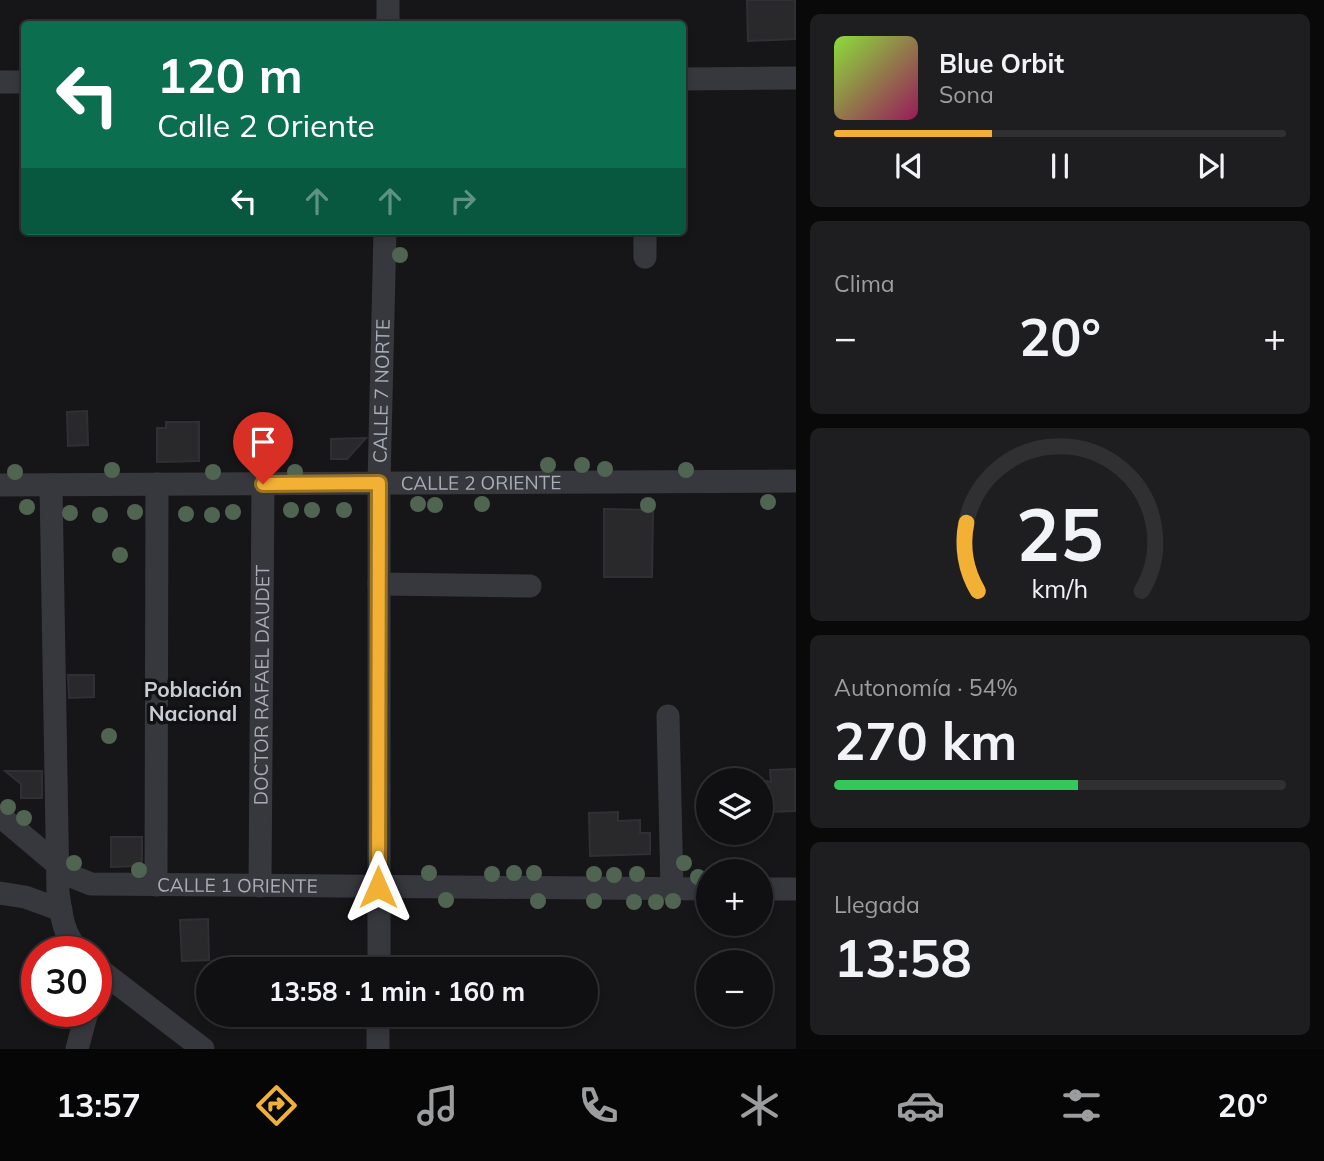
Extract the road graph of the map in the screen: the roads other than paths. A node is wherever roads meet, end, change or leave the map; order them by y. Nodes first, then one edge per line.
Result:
1 (388, 0) edge
2 (388, 21) edge
3 (686, 79) edge
4 (796, 79) edge
5 (0, 82) edge
6 (21, 82) edge
7 (384, 235) edge
8 (645, 235) edge
9 (645, 257) dead end
10 (796, 481) edge
11 (379, 483) junction
12 (157, 484) junction
13 (263, 484) junction
14 (0, 485) edge
15 (51, 485) junction
16 (379, 584) junction
17 (530, 586) dead end
18 (668, 716) dead end
19 (0, 816) edge
20 (56, 864) junction
21 (156, 885) junction
22 (260, 886) junction
23 (378, 887) junction
24 (672, 889) junction
25 (696, 889) edge
26 (773, 889) edge
27 (796, 889) edge
28 (0, 893) edge
29 (61, 910) junction
30 (68, 936) edge
31 (379, 957) edge
32 (112, 983) edge
33 (84, 1027) edge
34 (379, 1027) edge
35 (77, 1049) edge
36 (203, 1049) edge
37 (378, 1049) edge

1 - 2 street
3 - 4 street
5 - 6 street
7 - 11 street, CALLE 7 NORTE
8 - 9 street
10 - 11 street, CALLE 2 ORIENTE
11 - 13 street, CALLE 2 ORIENTE
11 - 16 street, CALLE 7 NORTE
12 - 13 street, CALLE 2 ORIENTE
12 - 15 street, CALLE 2 ORIENTE
12 - 21 street
13 - 22 street, DOCTOR RAFAEL DAUDET
14 - 15 street, CALLE 2 ORIENTE
15 - 20 street
16 - 17 street
16 - 23 street, CALLE 7 NORTE
18 - 24 street
19 - 20 street, CALLE 1 ORIENTE
20 - 21 street, CALLE 1 ORIENTE
20 - 29 street
21 - 22 street, CALLE 1 ORIENTE
22 - 23 street, CALLE 1 ORIENTE
23 - 24 street, CALLE 1 ORIENTE
23 - 31 street, CALLE 7 NORTE
24 - 25 street, CALLE 1 ORIENTE
26 - 27 street
28 - 29 street
29 - 30 street
32 - 36 street
33 - 35 street
34 - 37 street

